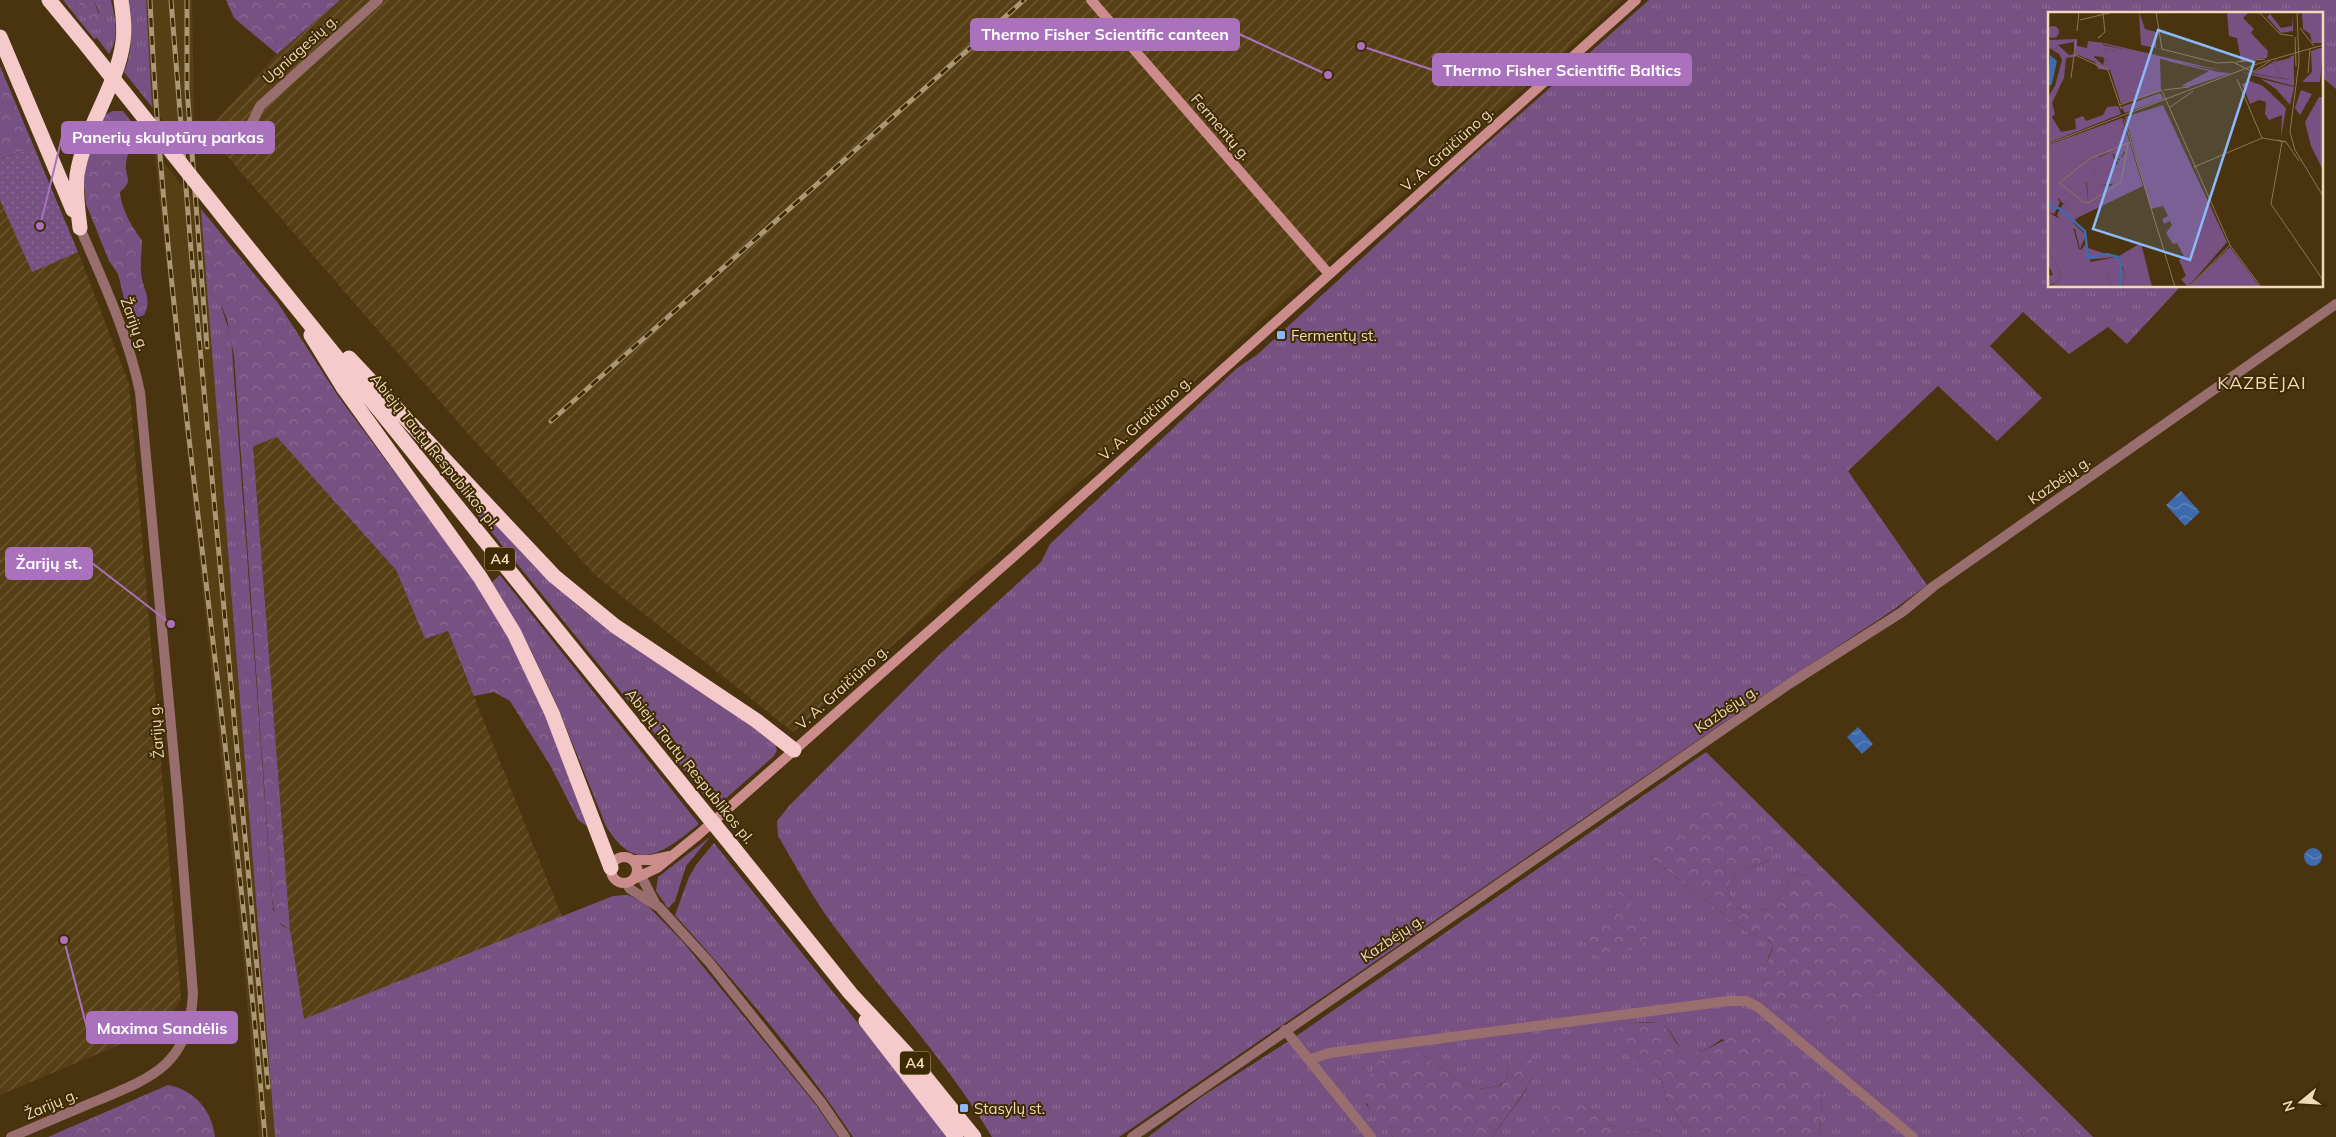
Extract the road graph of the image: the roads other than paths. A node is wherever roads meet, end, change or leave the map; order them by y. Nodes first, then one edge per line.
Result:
1 (49, 0) edge
2 (121, 0) edge
3 (378, 0) edge
4 (1091, 0) edge
5 (1636, 0) edge
6 (0, 37) edge
7 (250, 127) dead end
8 (82, 152) junction
9 (51, 156) junction
10 (80, 228) junction
11 (1329, 274) junction
12 (290, 299) junction
13 (2336, 304) edge
14 (308, 321) junction
15 (794, 750) junction
16 (671, 856) junction
17 (610, 868) junction
18 (634, 874) junction
19 (655, 903) junction
20 (851, 994) junction
21 (1285, 1030) junction
22 (1309, 1060) junction
23 (11, 1137) edge
24 (846, 1137) edge
25 (956, 1137) edge
26 (974, 1137) edge
27 (1132, 1137) edge
28 (1371, 1137) edge
29 (1913, 1137) edge

1 - 12 highway, Abiejų Tautų Respublikos pl. / A4, bridge
2 - 8 highway
3 - 7 street, Ugniagesių g.
4 - 11 main road, Fermentų g.
5 - 11 main road, V. A. Graičiūno g.
6 - 9 highway
8 - 9 highway
8 - 10 highway
9 - 10 highway
10 - 23 street, Žarijų g.
11 - 15 main road, V. A. Graičiūno g.
12 - 14 highway, Abiejų Tautų Respublikos pl. / A4
12 - 17 highway
13 - 21 street, Kazbėjų g.
14 - 15 highway
14 - 20 highway, Abiejų Tautų Respublikos pl. / A4, bridge
15 - 16 main road, V. A. Graičiūno g.
16 - 18 main road, V. A. Graičiūno g.
16 - 18 main road, V. A. Graičiūno g.
17 - 18 main road
17 - 18 main road
18 - 19 street
18 - 19 street
19 - 24 street
20 - 25 highway, Abiejų Tautų Respublikos pl. / A4
20 - 26 highway, Abiejų Tautų Respublikos pl. / A4
21 - 22 street
21 - 27 street, Kazbėjų g.
22 - 28 street
22 - 29 street

